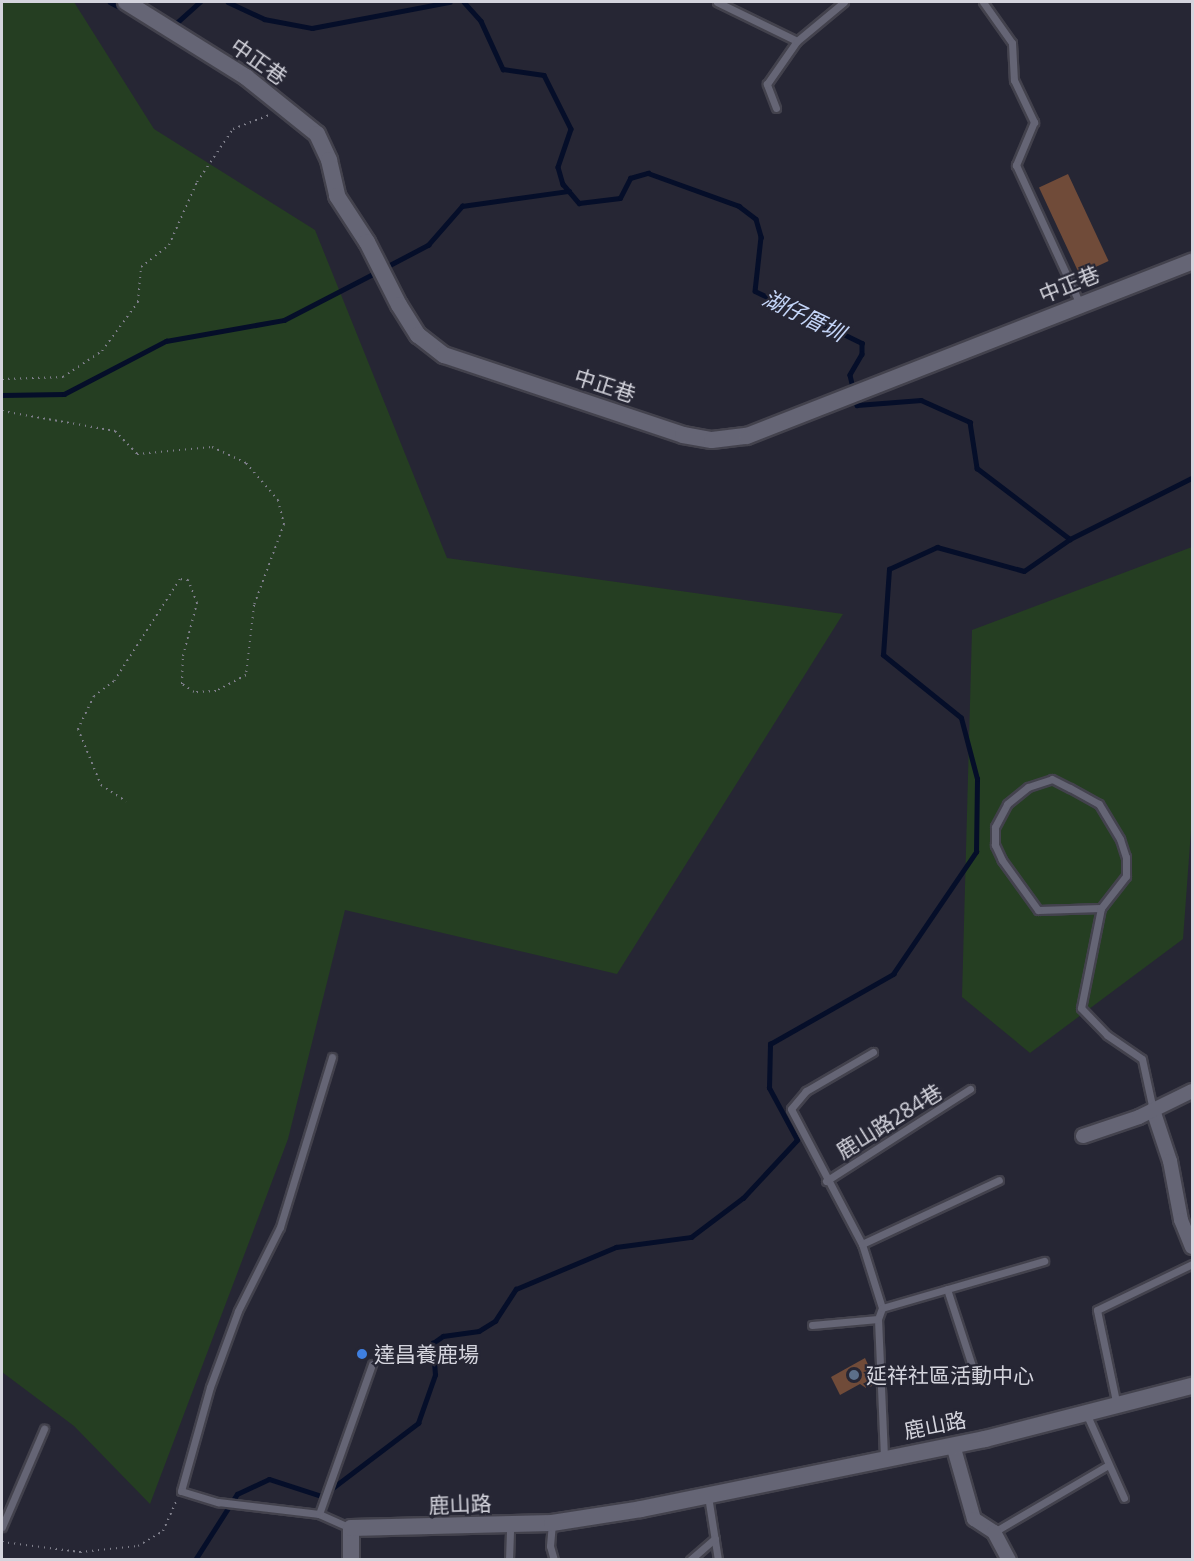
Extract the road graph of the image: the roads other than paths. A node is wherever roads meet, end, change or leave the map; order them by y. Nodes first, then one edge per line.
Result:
1 (126, 2) edge
2 (717, 2) edge
3 (844, 2) edge
4 (983, 2) edge
5 (797, 41) junction
6 (776, 108) dead end
7 (1192, 262) edge
8 (1080, 304) junction
9 (1101, 908) junction
10 (873, 1052) dead end
11 (332, 1057) dead end
12 (970, 1089) dead end
13 (1192, 1091) edge
14 (1153, 1110) junction
15 (1083, 1136) dead end
16 (999, 1180) dead end
17 (826, 1181) junction
18 (862, 1244) junction
19 (1192, 1247) edge
20 (1044, 1261) dead end
21 (1192, 1264) edge
22 (947, 1289) junction
23 (882, 1308) junction
24 (878, 1320) junction
25 (812, 1325) dead end
26 (372, 1364) dead end
27 (975, 1375) dead end
28 (1192, 1386) edge
29 (1117, 1406) junction
30 (1086, 1413) junction
31 (44, 1429) dead end
32 (953, 1445) junction
33 (884, 1458) junction
34 (1108, 1465) junction
35 (708, 1496) junction
36 (1124, 1498) dead end
37 (319, 1514) junction
38 (552, 1523) junction
39 (510, 1525) junction
40 (2, 1527) edge
41 (351, 1528) junction
42 (993, 1532) junction
43 (715, 1538) junction
44 (351, 1560) edge
45 (509, 1560) edge
46 (554, 1560) edge
47 (690, 1560) edge
48 (718, 1560) edge
49 (1009, 1560) edge

1 - 8 street, 中正巷
2 - 5 lane
3 - 5 lane
4 - 8 lane
5 - 6 lane
7 - 8 street, 中正巷
9 - 9 lane
9 - 14 lane
10 - 17 lane, 鹿山路284巷
11 - 37 lane, 鹿山路
12 - 17 lane, 鹿山路284巷
13 - 14 street
14 - 15 street
14 - 19 street
16 - 18 lane
17 - 18 lane, 鹿山路284巷
18 - 23 lane, 鹿山路284巷
20 - 22 lane
21 - 29 lane
22 - 23 lane
22 - 27 lane
23 - 24 lane
24 - 25 lane
24 - 33 lane
26 - 37 lane
28 - 29 street, 鹿山路
29 - 30 street, 鹿山路
30 - 32 street, 鹿山路
30 - 34 lane
31 - 40 lane
32 - 33 street, 鹿山路
32 - 42 street
33 - 35 street, 鹿山路
34 - 36 lane
34 - 42 lane
35 - 38 street, 鹿山路
35 - 43 lane
37 - 41 lane, 鹿山路
38 - 39 street, 鹿山路
38 - 46 lane
39 - 41 street, 鹿山路
39 - 45 lane
41 - 44 street
42 - 49 street
43 - 47 lane
43 - 48 lane

